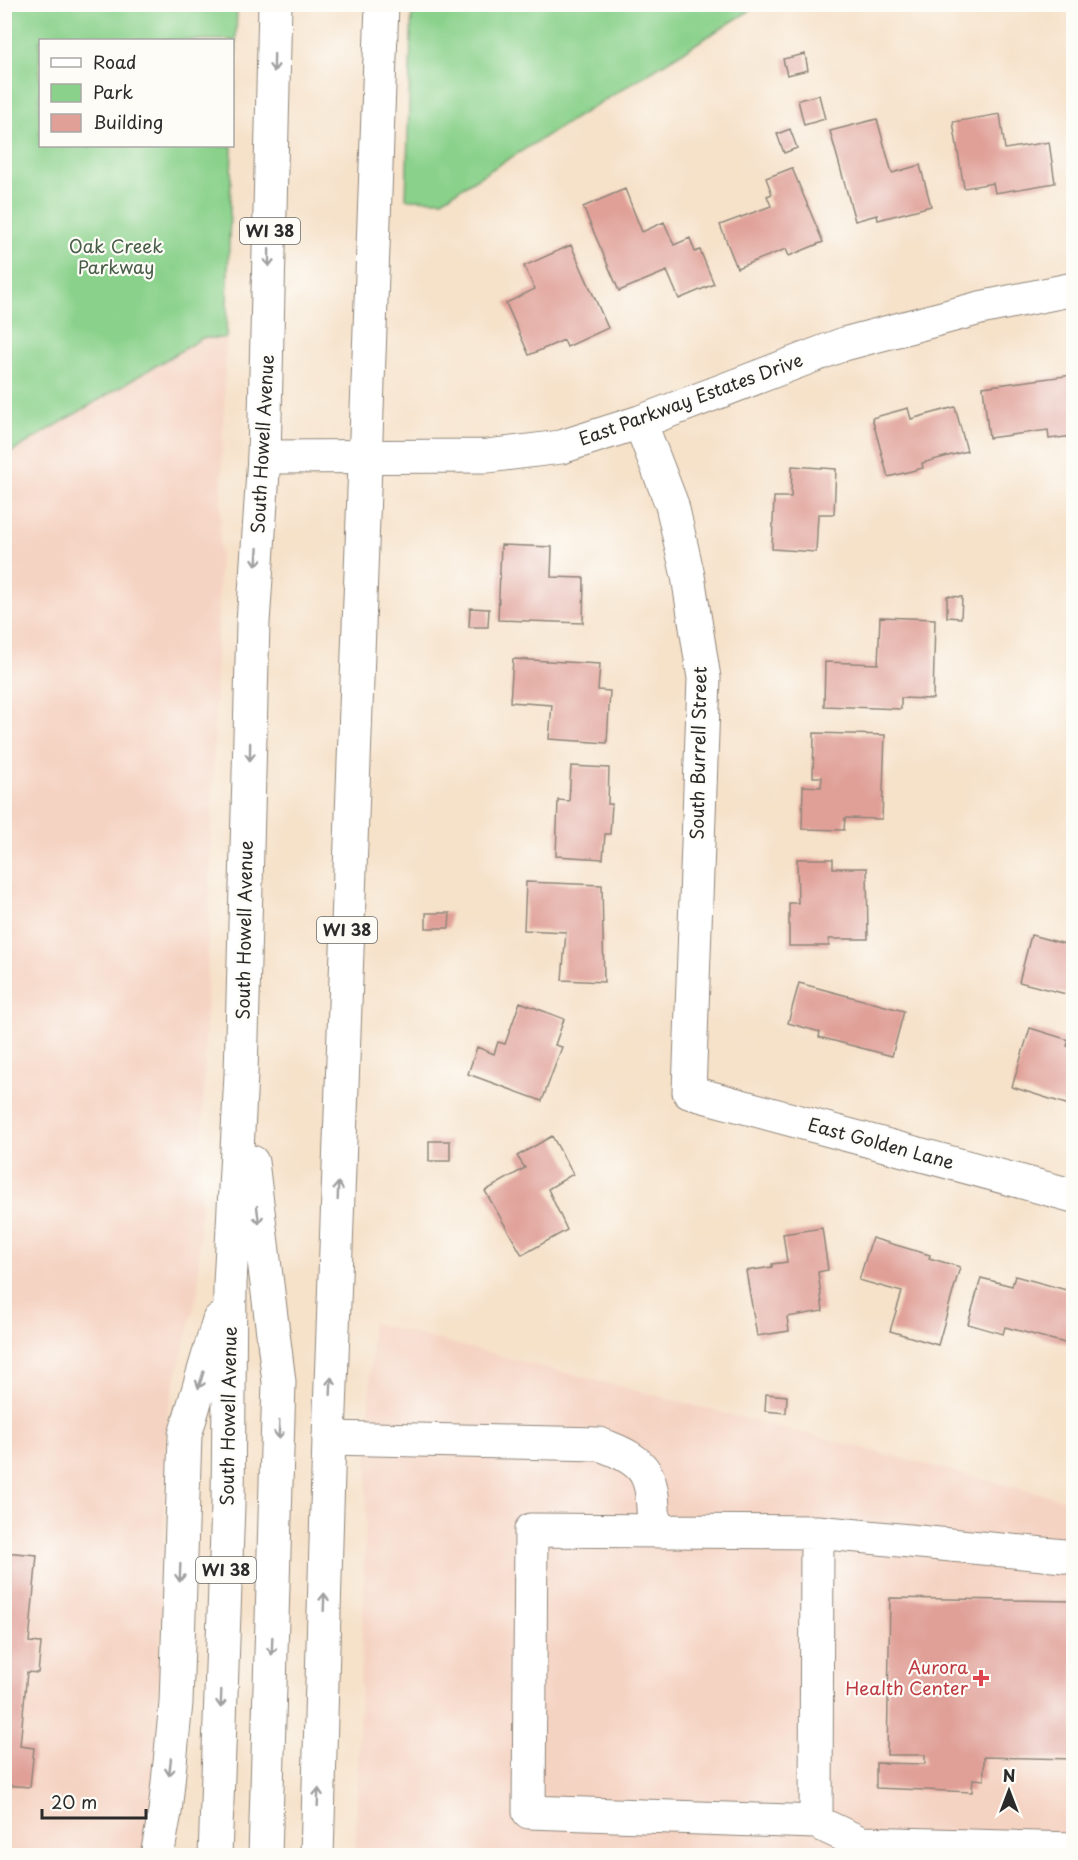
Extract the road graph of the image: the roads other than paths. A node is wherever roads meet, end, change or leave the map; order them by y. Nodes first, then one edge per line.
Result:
1 (275, 4) edge
2 (382, 4) edge
3 (1074, 289) edge
4 (640, 422) junction
5 (264, 457) junction
6 (364, 457) junction
7 (241, 1074) junction
8 (689, 1092) joint
9 (1074, 1196) edge
10 (230, 1284) junction
11 (329, 1438) junction
12 (654, 1531) junction
13 (817, 1532) junction
14 (1074, 1557) edge
15 (816, 1822) junction
16 (1074, 1849) edge
17 (157, 1856) edge
18 (215, 1856) edge
19 (265, 1856) edge
20 (317, 1856) edge

1 -> 5 main road, South Howell Avenue / WI 38
2 - 6 main road, WI 38
3 - 4 main road, East Parkway Estates Drive
4 - 6 main road, East Parkway Estates Drive
4 - 8 main road, South Burrell Street
5 - 6 main road, East Parkway Estates Drive
5 -> 7 main road, South Howell Avenue / WI 38
11 -> 6 main road, WI 38
7 - 10 main road, South Howell Avenue / WI 38
7 -> 19 main road
8 - 9 main road, East Golden Lane
10 -> 17 main road
10 -> 18 main road, South Howell Avenue / WI 38
11 - 12 main road
20 -> 11 main road, WI 38
12 - 13 main road
12 - 15 main road
13 - 14 main road
13 - 15 main road
15 - 16 main road

